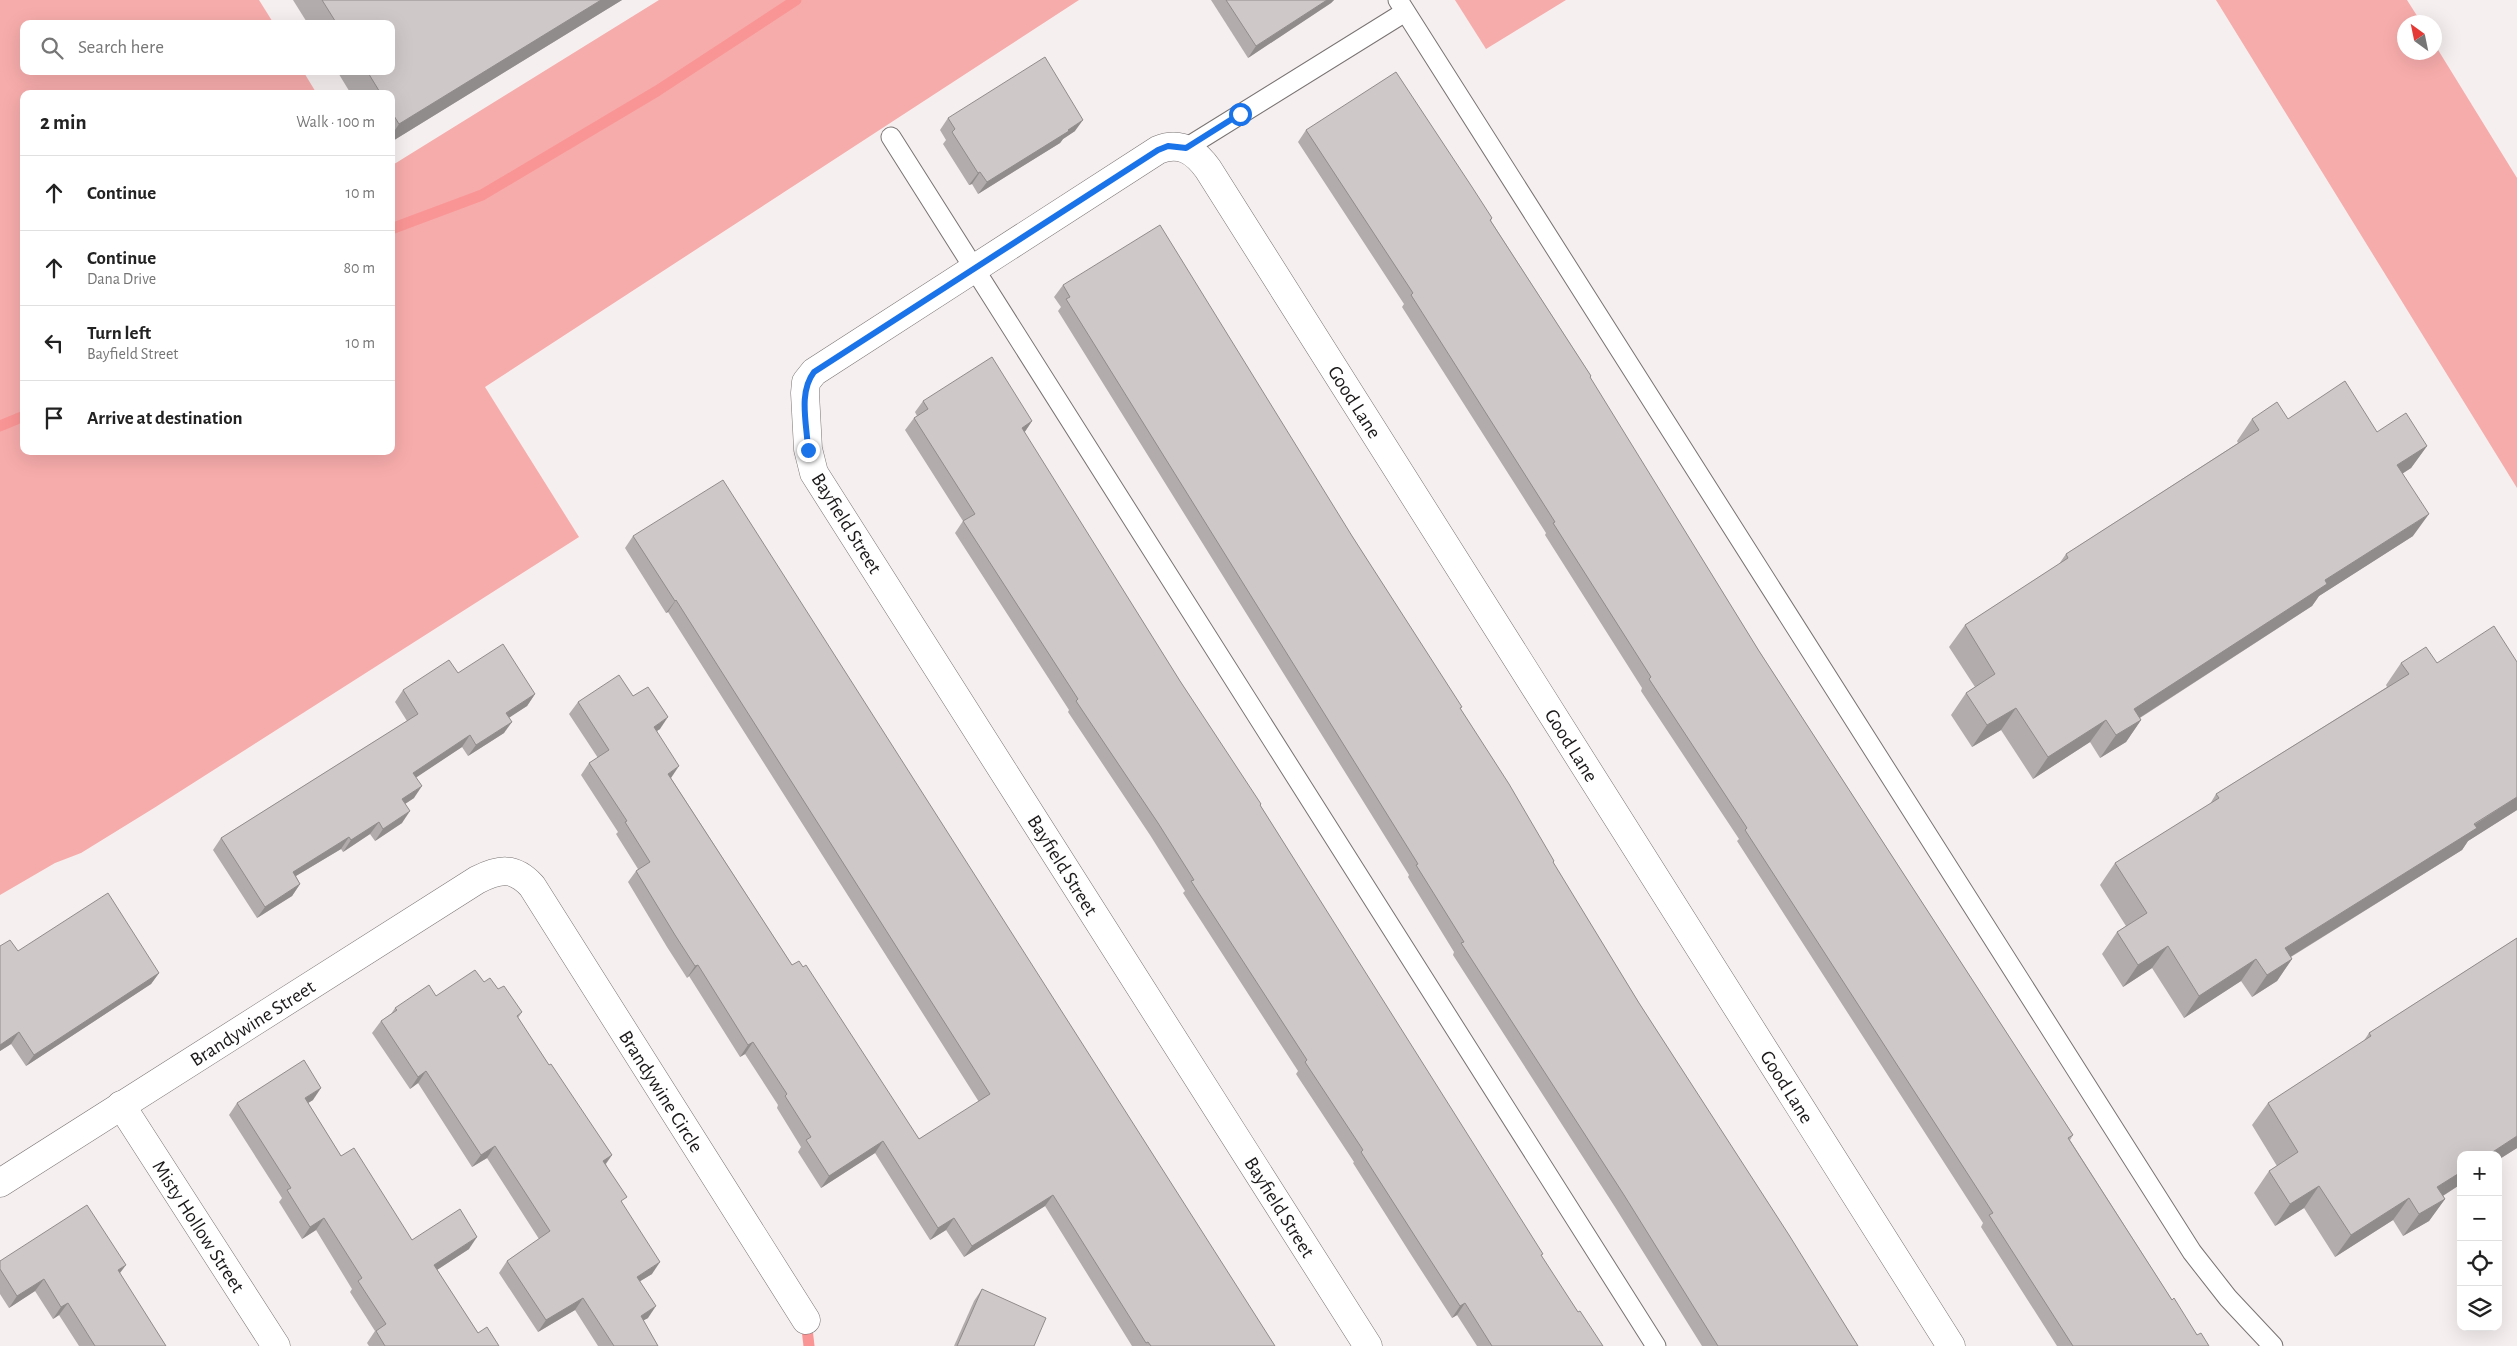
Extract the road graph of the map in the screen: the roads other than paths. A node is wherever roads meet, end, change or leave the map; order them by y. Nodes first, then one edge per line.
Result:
1 (1401, 6) edge
2 (891, 137) dead end
3 (1186, 148) junction
4 (973, 268) junction
5 (508, 871) joint
6 (122, 1105) junction
7 (0, 1183) edge
8 (806, 1320) dead end
9 (276, 1346) edge
10 (1368, 1346) edge
11 (1656, 1346) edge
12 (1951, 1346) edge
13 (2273, 1346) edge

1 - 3 lane
1 - 13 lane
2 - 4 lane
3 - 4 street
3 - 12 street, Good Lane
4 - 10 street, Bayfield Street
4 - 11 lane
5 - 6 street, Brandywine Street
5 - 8 street, Brandywine Circle
6 - 7 street, Brandywine Street
6 - 9 street, Misty Hollow Street

